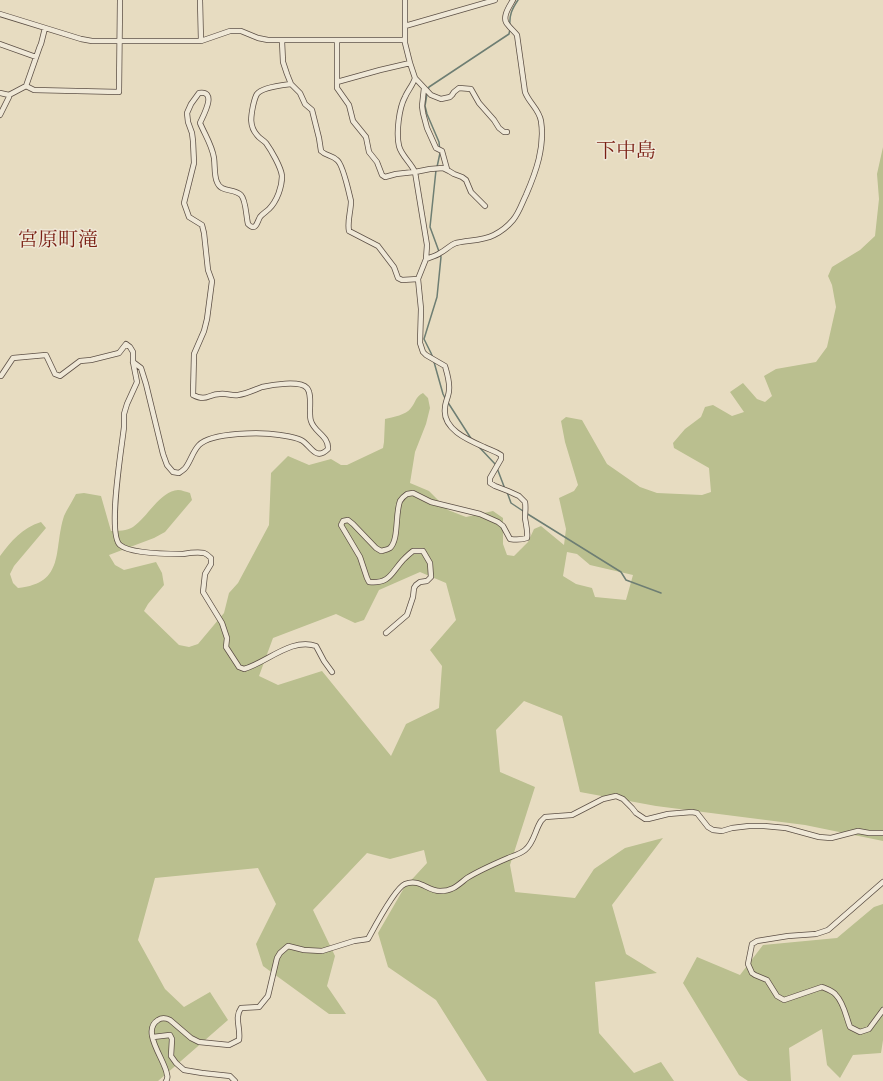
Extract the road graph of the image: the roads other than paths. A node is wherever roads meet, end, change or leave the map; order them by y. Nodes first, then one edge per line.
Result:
1 (120, 0) edge
2 (200, 0) edge
3 (405, 0) edge
4 (495, 0) edge
5 (513, 0) edge
6 (0, 14) edge
7 (405, 26) junction
8 (45, 28) junction
9 (282, 40) junction
10 (337, 40) junction
11 (405, 40) junction
12 (120, 41) junction
13 (200, 41) junction
14 (0, 44) edge
15 (36, 57) junction
16 (410, 63) junction
17 (415, 78) junction
18 (337, 82) junction
19 (291, 84) junction
20 (26, 86) junction
21 (424, 88) junction
22 (0, 93) edge
23 (9, 95) junction
24 (0, 115) edge
25 (507, 132) dead end
26 (447, 169) junction
27 (414, 172) junction
28 (485, 206) dead end
29 (426, 259) junction
30 (418, 280) junction
31 (133, 362) junction
32 (0, 376) edge
33 (386, 633) dead end
34 (332, 672) dead end
35 (883, 833) edge
36 (883, 882) edge
37 (883, 1010) edge
38 (153, 1037) junction
39 (166, 1081) edge
40 (235, 1081) edge

1 - 12 street
2 - 13 street
3 - 7 street
4 - 7 street
5 - 29 street
6 - 8 street
7 - 11 street
8 - 12 street
8 - 15 street
9 - 10 street
9 - 13 street
9 - 19 street
10 - 11 street
10 - 18 street
11 - 16 street
12 - 13 street
12 - 20 street
14 - 15 street
15 - 20 street
16 - 17 street
16 - 18 street
17 - 21 street
17 - 27 street
18 - 27 street
19 - 30 street
19 - 31 street
20 - 23 street
21 - 25 street
21 - 26 street
22 - 23 street
23 - 24 street
26 - 27 street
26 - 28 street
27 - 29 street
29 - 30 street
30 - 33 street
31 - 32 street
31 - 34 street
35 - 38 street
36 - 37 street
38 - 39 street
38 - 40 street

